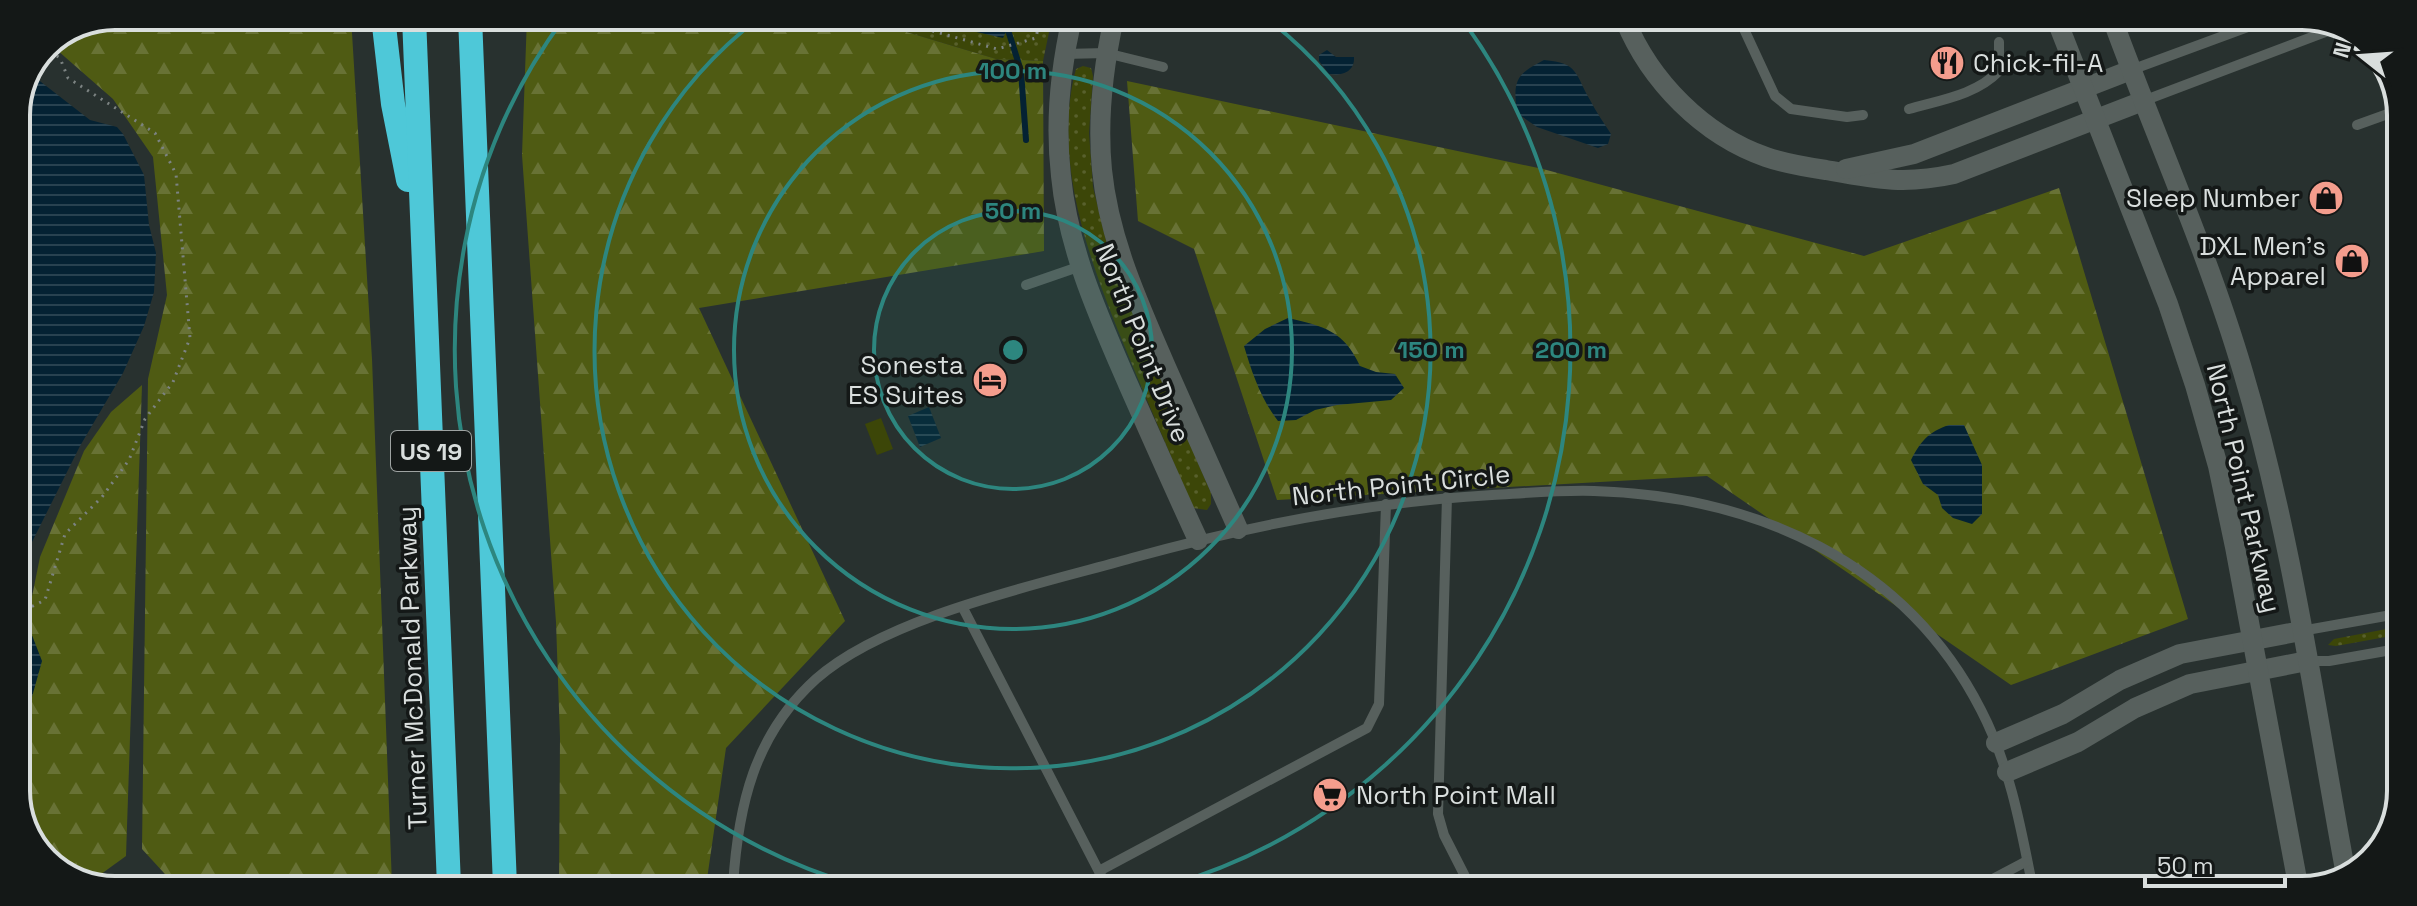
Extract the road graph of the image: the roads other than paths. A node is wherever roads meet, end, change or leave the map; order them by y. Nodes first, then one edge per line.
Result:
1 (384, 30) edge
2 (414, 30) edge
3 (471, 30) edge
4 (1069, 30) edge
5 (1111, 30) edge
6 (1630, 30) edge
7 (1744, 30) edge
8 (2061, 30) edge
9 (2116, 30) edge
10 (2240, 30) edge
11 (2323, 33) edge
12 (1999, 42) dead end
13 (1106, 53) junction
14 (1064, 54) junction
15 (1163, 67) dead end
16 (2131, 70) junction
17 (2084, 90) junction
18 (2143, 101) junction
19 (1909, 109) dead end
20 (2387, 114) edge
21 (1863, 115) dead end
22 (2096, 120) junction
23 (2357, 125) dead end
24 (1826, 170) junction
25 (422, 252) junction
26 (1081, 266) junction
27 (1026, 285) dead end
28 (1447, 497) junction
29 (1386, 504) junction
30 (1238, 529) junction
31 (1198, 540) junction
32 (963, 608) junction
33 (2387, 616) edge
34 (2301, 631) junction
35 (2253, 639) junction
36 (2387, 651) edge
37 (2307, 661) junction
38 (2258, 670) junction
39 (1996, 743) junction
40 (2007, 772) junction
41 (2027, 861) junction
42 (2344, 865) edge
43 (1099, 871) junction
44 (449, 876) edge
45 (505, 876) edge
46 (734, 876) edge
47 (1102, 876) edge
48 (1465, 876) edge
49 (1999, 876) edge
50 (2030, 876) edge
51 (2296, 876) edge

1 - 25 highway
2 - 25 highway, Turner McDonald Parkway / US 19
3 - 45 highway, US 19
4 - 14 street, North Point Drive
5 - 13 street, North Point Drive
6 - 24 street
7 - 21 lane
8 - 17 street, North Point Parkway
9 - 16 street, North Point Parkway
10 - 16 lane
11 - 18 lane
12 - 19 lane
13 - 14 lane
13 - 15 lane
13 - 30 street, North Point Drive
14 - 26 street, North Point Drive
16 - 17 street
16 - 18 street, North Point Parkway
17 - 22 street, North Point Parkway
17 - 24 street
18 - 22 street
18 - 34 street, North Point Parkway
20 - 23 lane
22 - 24 street
22 - 35 street, North Point Parkway
25 - 44 highway, Turner McDonald Parkway / US 19
26 - 27 lane
26 - 31 street, North Point Drive
28 - 29 lane, North Point Circle
28 - 39 lane, North Point Circle
28 - 48 lane
29 - 30 lane, North Point Circle
29 - 43 lane
30 - 31 lane, North Point Circle
31 - 32 lane, North Point Circle
32 - 43 lane
32 - 46 lane, North Point Circle
33 - 34 lane
34 - 35 street
34 - 37 street, North Point Parkway
35 - 38 street, North Point Parkway
35 - 39 street
36 - 37 lane
37 - 38 street
37 - 42 street, North Point Parkway
38 - 40 street
38 - 51 street, North Point Parkway
39 - 40 lane, North Point Circle
40 - 41 lane, North Point Circle
41 - 49 lane
41 - 50 lane, North Point Circle
43 - 47 lane

